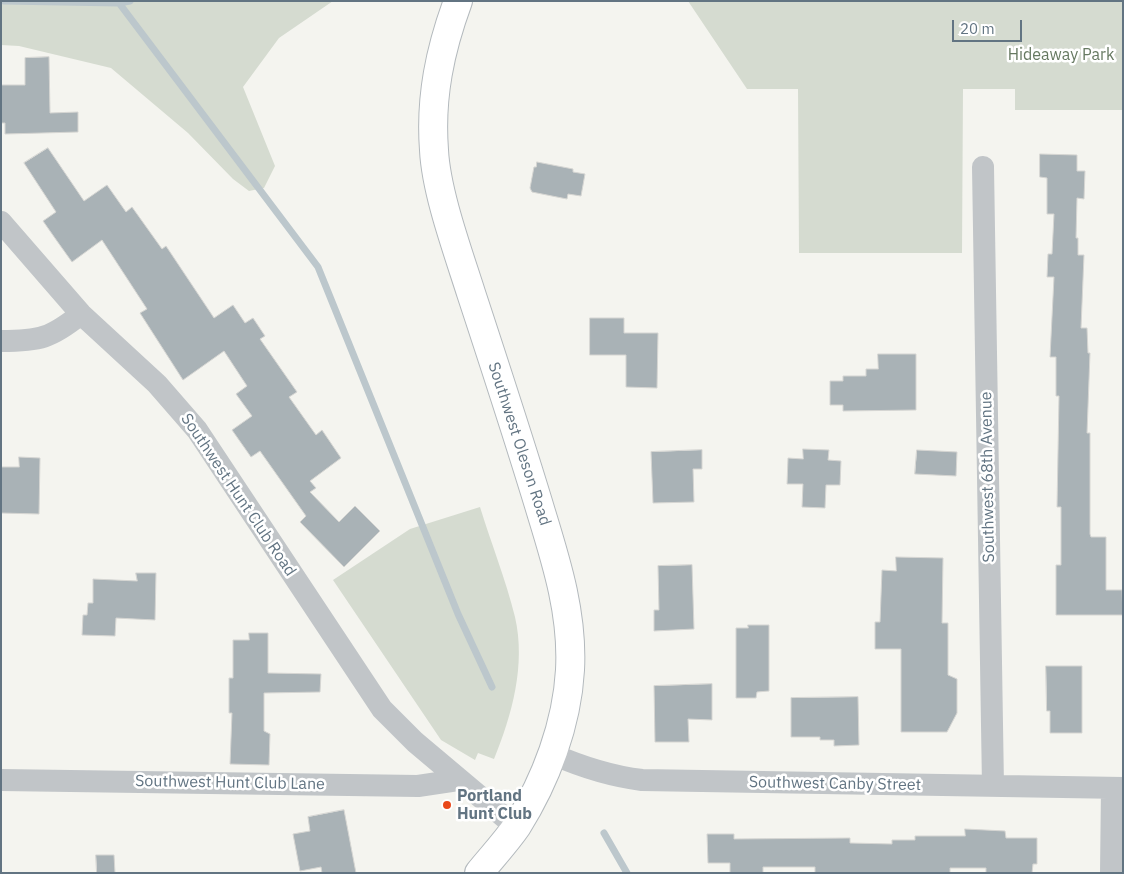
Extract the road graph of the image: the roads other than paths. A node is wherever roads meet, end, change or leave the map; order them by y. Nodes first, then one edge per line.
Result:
1 (458, 1) edge
2 (982, 168) dead end
3 (1, 222) edge
4 (82, 314) junction
5 (1, 341) edge
6 (552, 754) junction
7 (1, 780) edge
8 (458, 780) junction
9 (993, 786) junction
10 (1118, 788) edge
11 (516, 827) junction
12 (480, 873) edge
13 (1111, 873) edge

1 - 6 main road, Southwest Oleson Road
2 - 9 street, Southwest 68th Avenue
3 - 4 street, Southwest Hunt Club Road
4 - 5 street
4 - 8 street, Southwest Hunt Club Road
6 - 9 street, Southwest Canby Street
6 - 11 main road, Southwest Oleson Road
7 - 8 street, Southwest Hunt Club Lane
8 - 11 street
9 - 10 street, Southwest Canby Street
10 - 13 street
11 - 12 main road, Southwest Oleson Road

